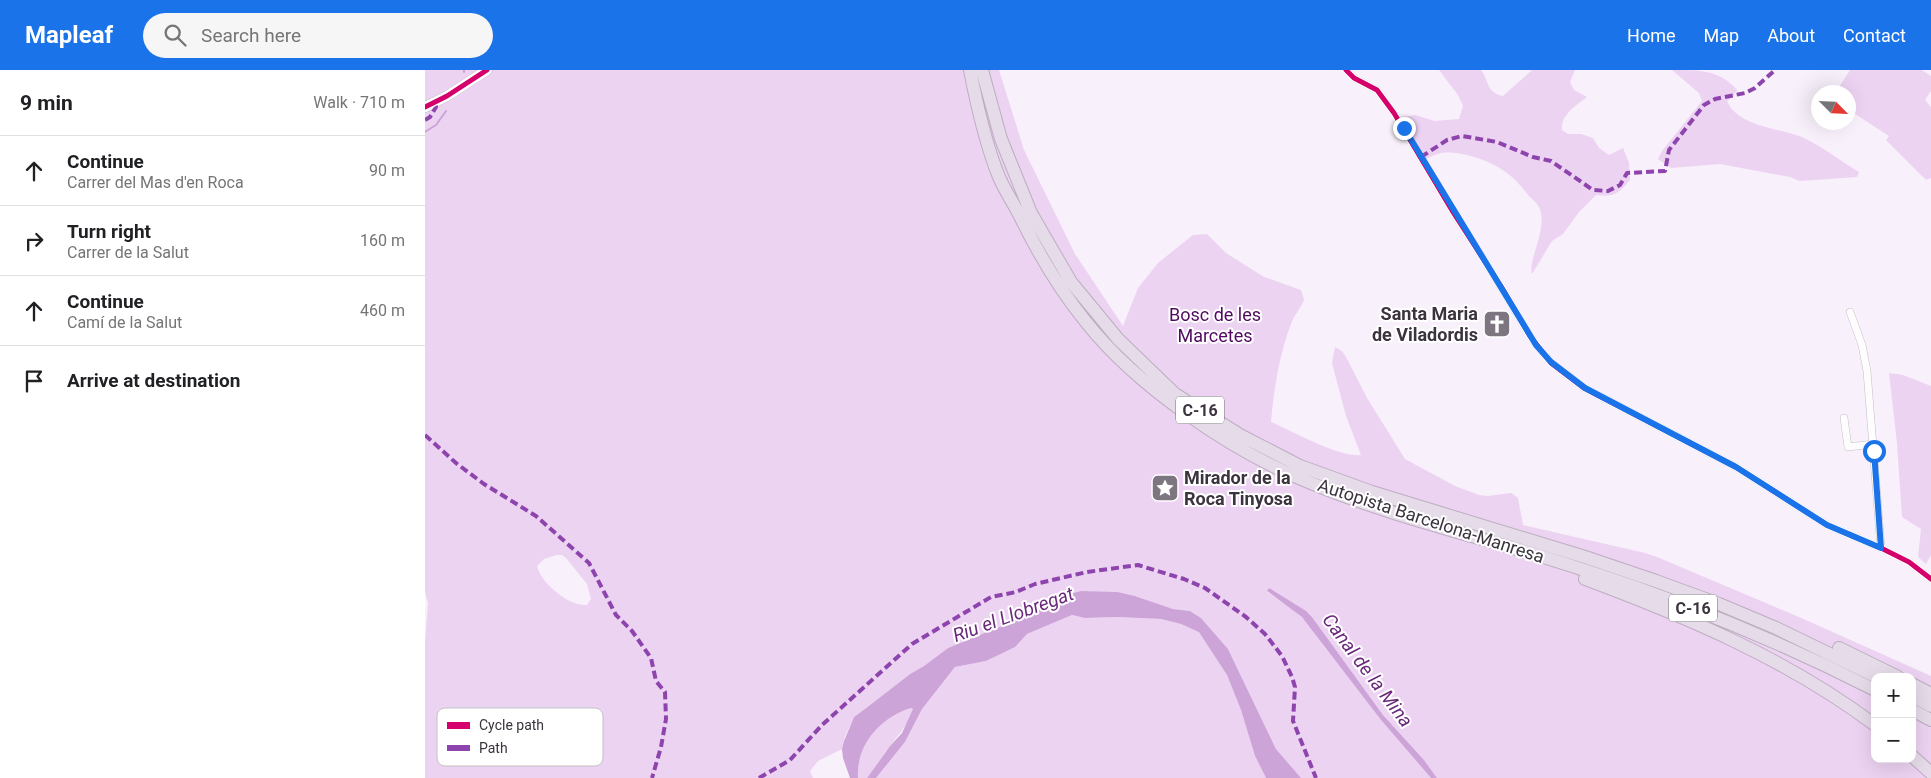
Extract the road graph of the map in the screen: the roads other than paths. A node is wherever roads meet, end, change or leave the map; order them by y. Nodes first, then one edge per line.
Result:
1 (487, 70) edge
2 (969, 70) edge
3 (982, 70) edge
4 (1346, 70) edge
5 (425, 107) edge
6 (1850, 312) dead end
7 (1843, 418) dead end
8 (1874, 444) junction
9 (1504, 545) junction
10 (1881, 548) junction
11 (1585, 557) junction
12 (1931, 579) edge
13 (1890, 673) edge
14 (1871, 674) edge
15 (1916, 686) edge
16 (1871, 688) edge
17 (1931, 694) edge
18 (1916, 698) edge
19 (1931, 706) edge
20 (1916, 712) edge
21 (1931, 720) edge
22 (1871, 722) edge
23 (1916, 760) edge
24 (1931, 773) edge

1 - 5 street
2 - 9 highway, Autopista Barcelona-Manresa / C-16
3 - 11 highway, Autopista Barcelona-Manresa / C-16
4 - 10 street
6 - 8 street
7 - 8 street
8 - 10 street
9 - 16 highway, Autopista Barcelona-Manresa / C-16
9 - 22 highway
10 - 12 street
11 - 13 highway
11 - 14 highway, Autopista Barcelona-Manresa / C-16
15 - 17 highway
18 - 19 highway
20 - 21 highway
23 - 24 highway

